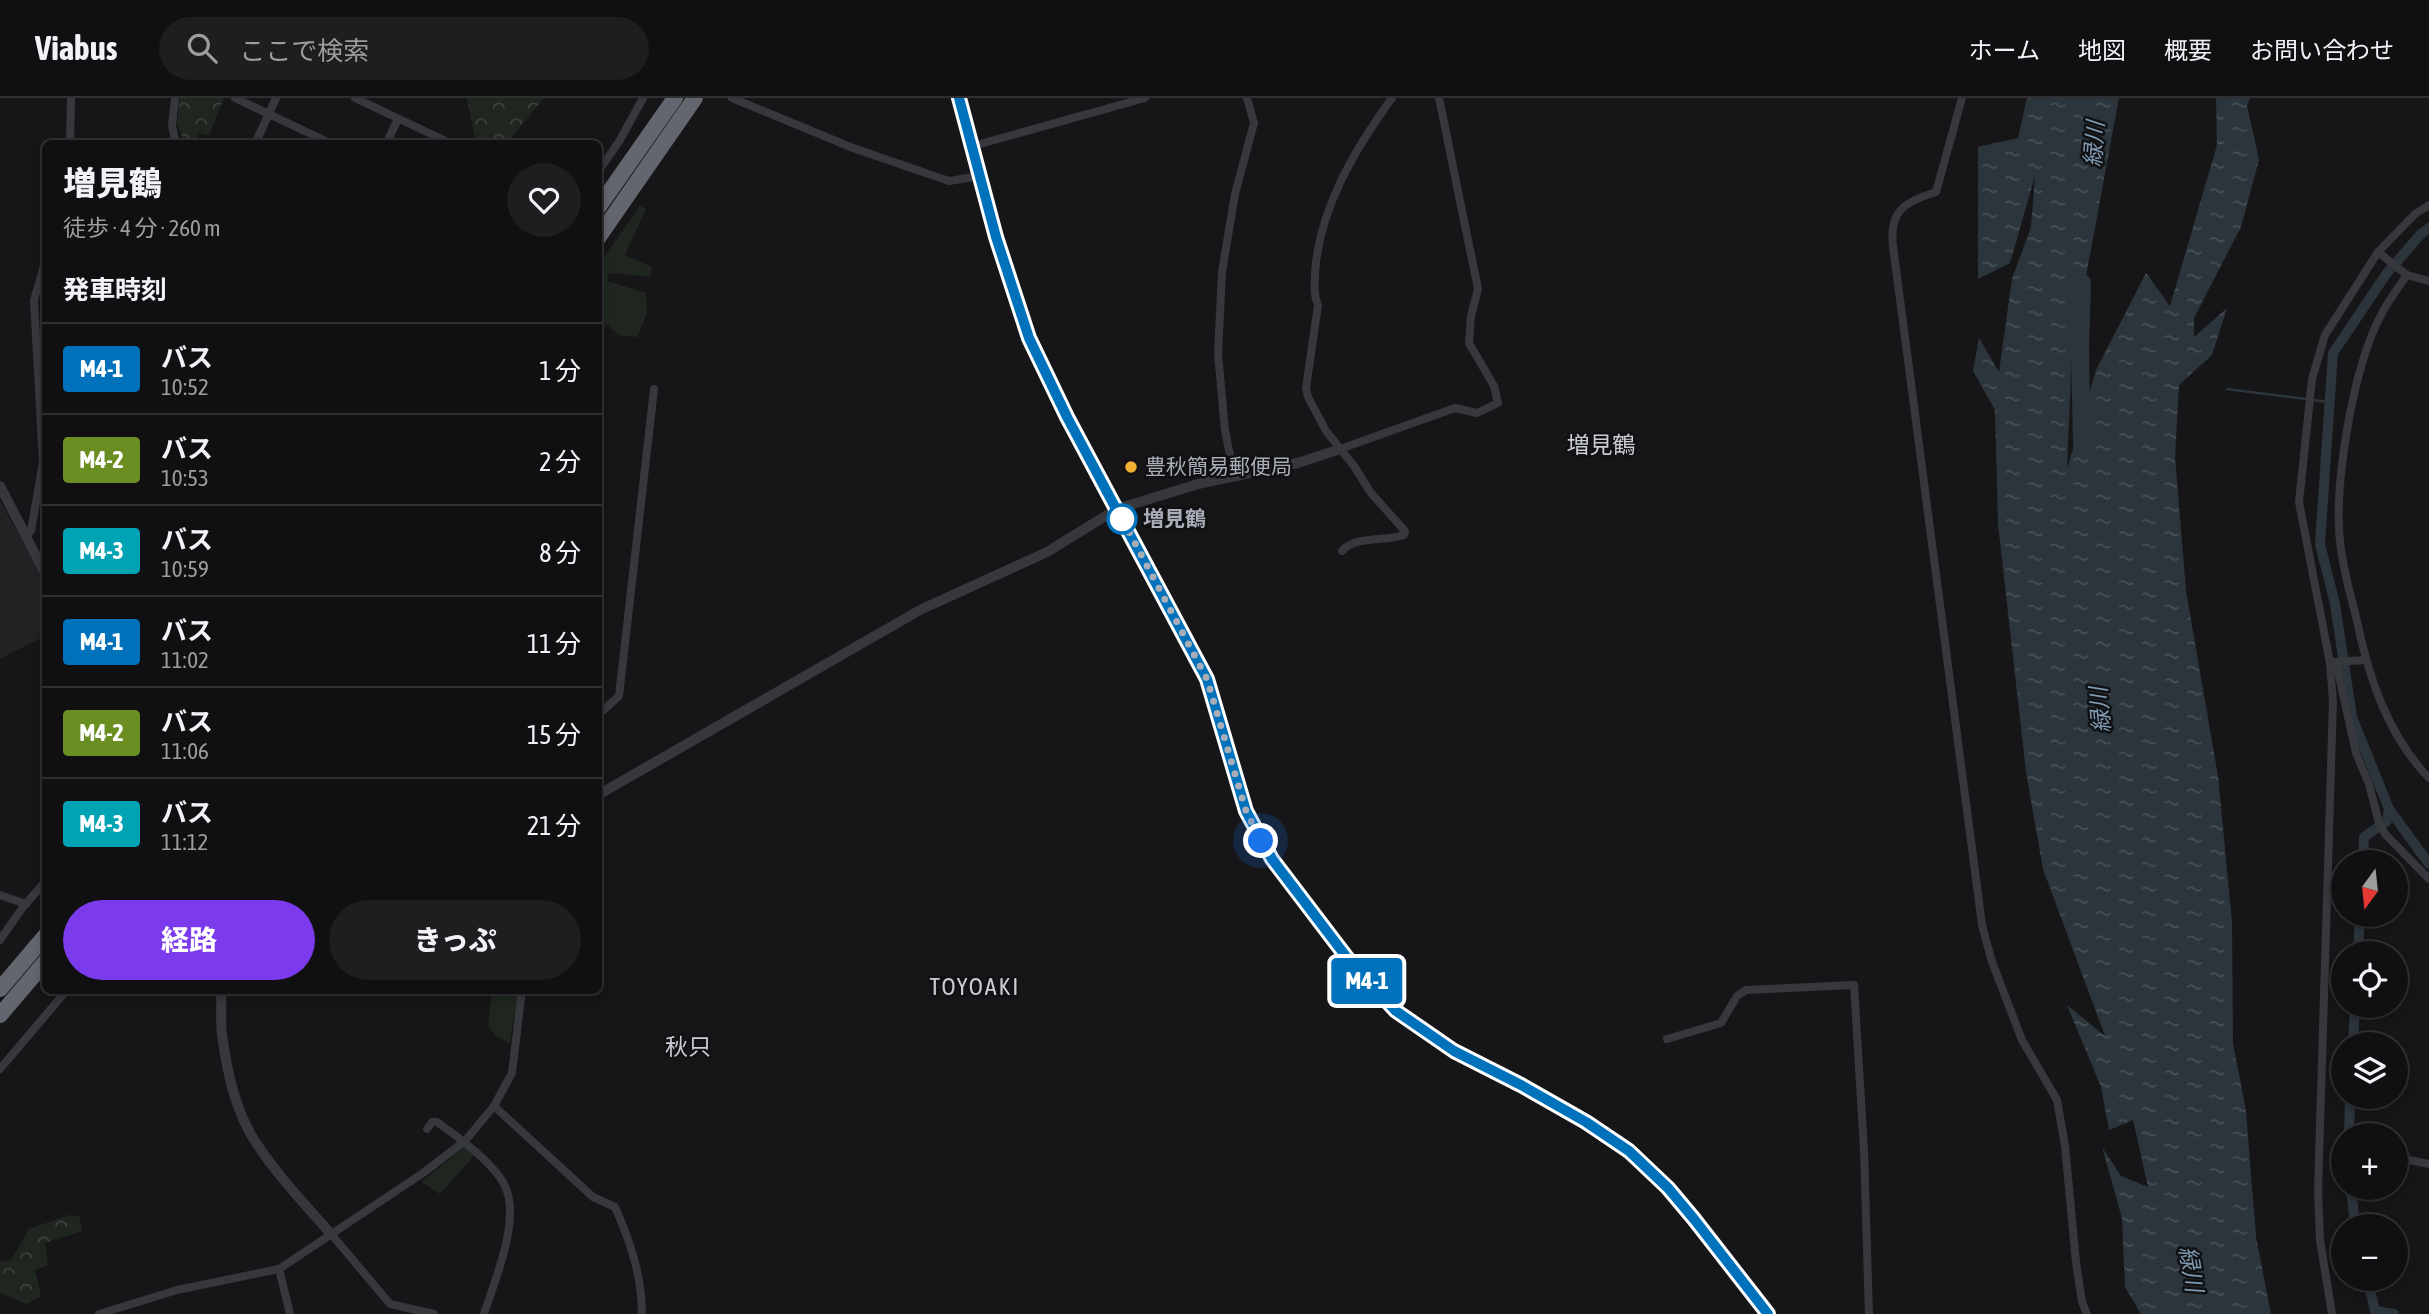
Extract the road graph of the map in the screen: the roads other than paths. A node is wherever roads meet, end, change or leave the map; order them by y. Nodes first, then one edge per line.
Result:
1 (71, 98) edge
2 (175, 98) edge
3 (235, 98) edge
4 (275, 98) edge
5 (355, 98) edge
6 (643, 98) edge
7 (675, 98) edge
8 (695, 98) edge
9 (732, 98) edge
10 (959, 98) edge
11 (1145, 98) edge
12 (1247, 98) edge
13 (1392, 98) edge
14 (1438, 98) edge
15 (1962, 98) edge
16 (268, 114) junction
17 (398, 119) junction
18 (70, 140) edge
19 (175, 140) edge
20 (257, 140) edge
21 (323, 140) edge
22 (388, 140) edge
23 (443, 140) edge
24 (973, 146) junction
25 (602, 166) edge
26 (980, 176) junction
27 (602, 202) edge
28 (2429, 205) edge
29 (602, 232) edge
30 (2378, 252) junction
31 (42, 273) edge
32 (2407, 275) junction
33 (2429, 281) edge
34 (654, 389) dead end
35 (42, 401) edge
36 (1340, 449) junction
37 (1234, 476) junction
38 (42, 484) edge
39 (0, 486) edge
40 (41, 506) edge
41 (1117, 509) junction
42 (26, 536) junction
43 (1342, 551) dead end
44 (42, 567) edge
45 (2365, 660) junction
46 (2333, 662) junction
47 (602, 711) edge
48 (2429, 778) edge
49 (602, 793) edge
50 (2429, 879) edge
51 (42, 886) edge
52 (0, 895) edge
53 (26, 904) junction
54 (0, 940) edge
55 (42, 940) edge
56 (42, 966) edge
57 (0, 989) edge
58 (64, 994) edge
59 (221, 994) edge
60 (522, 994) edge
61 (0, 1015) edge
62 (1667, 1039) dead end
63 (0, 1069) edge
64 (494, 1106) junction
65 (427, 1129) dead end
66 (465, 1141) junction
67 (2408, 1160) edge
68 (2429, 1164) edge
69 (332, 1235) junction
70 (279, 1269) junction
71 (99, 1314) edge
72 (290, 1314) edge
73 (434, 1314) edge
74 (484, 1314) edge
75 (642, 1314) edge
76 (1768, 1314) edge
77 (1869, 1314) edge
78 (2087, 1314) edge
79 (2332, 1314) edge

1 - 18 street
2 - 19 street
3 - 16 street
4 - 16 street
5 - 17 street
6 - 25 street
7 - 27 highway
8 - 29 highway
9 - 26 street
10 - 24 main road
11 - 24 street
12 - 37 street
13 - 36 street
14 - 36 street
15 - 78 street
16 - 20 street
16 - 21 street
17 - 22 street
17 - 23 street
24 - 26 main road
26 - 41 main road
28 - 30 street
30 - 32 street
30 - 46 street
31 - 35 street
32 - 33 street
32 - 45 street
34 - 47 street
36 - 37 street
36 - 43 street
37 - 41 street
38 - 40 street
39 - 42 street
40 - 42 street
41 - 49 street
41 - 76 main road
42 - 44 street
45 - 46 street
45 - 48 street
46 - 50 street
46 - 79 street
51 - 53 street
52 - 53 street
53 - 54 street
55 - 57 highway
56 - 61 highway
58 - 63 street
59 - 69 street
60 - 64 street
62 - 77 street
64 - 66 street
64 - 75 street
65 - 66 street
66 - 69 street
66 - 74 street
67 - 68 street
69 - 70 street
69 - 73 street
70 - 71 street
70 - 72 street

